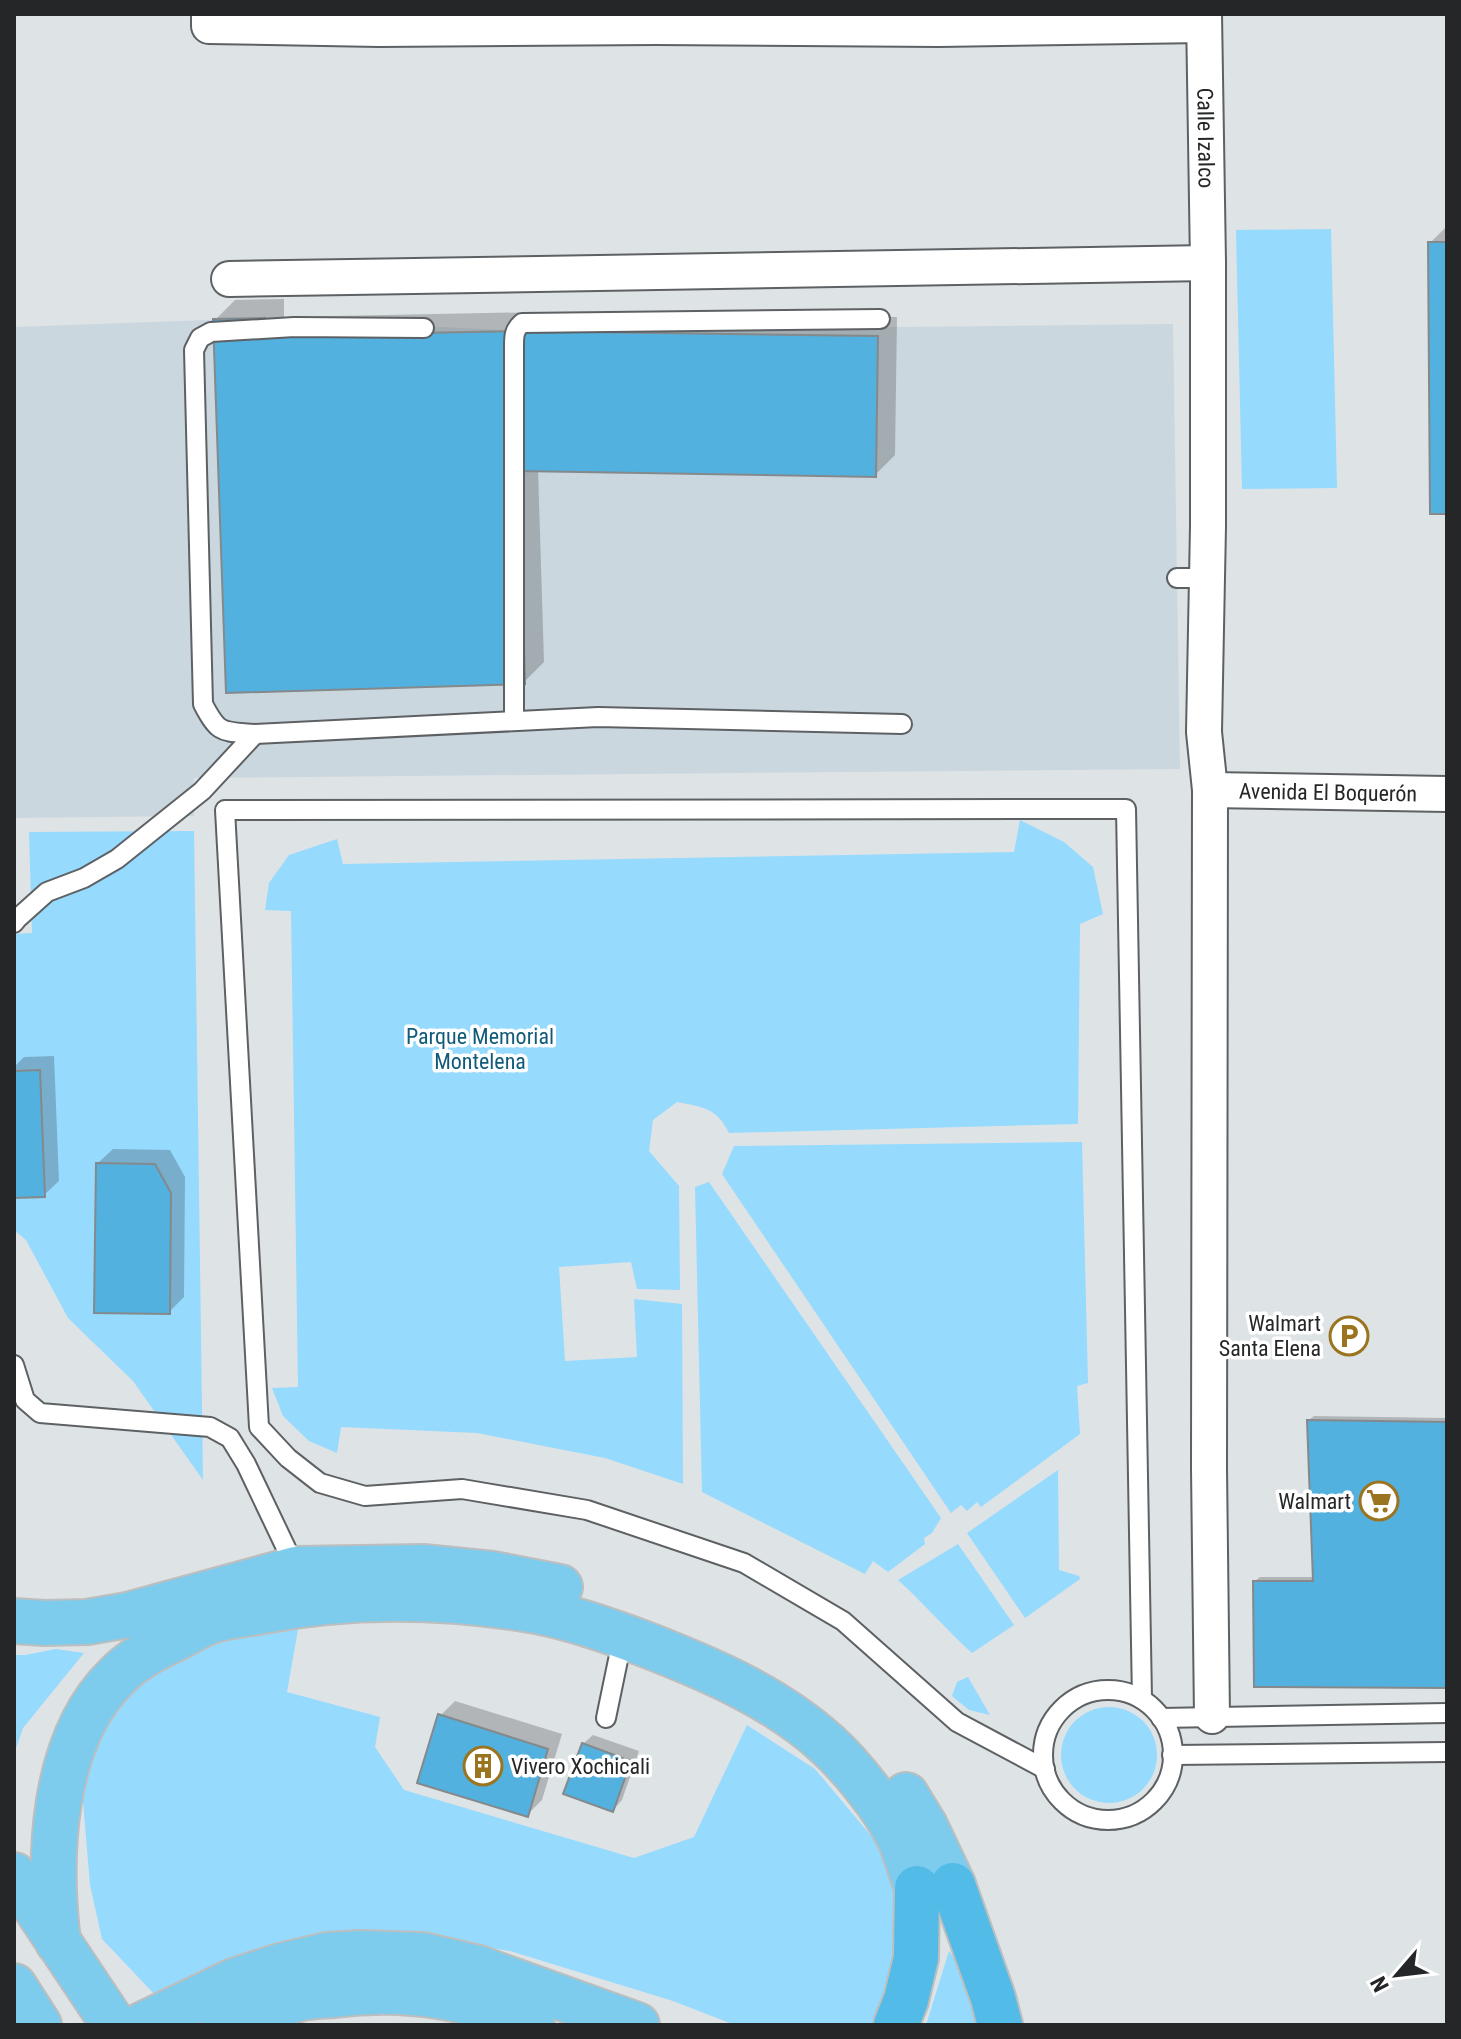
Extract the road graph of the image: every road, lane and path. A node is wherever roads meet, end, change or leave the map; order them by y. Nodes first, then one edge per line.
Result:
1 (209, 14) edge
2 (1204, 20) edge
3 (656, 21) edge
4 (379, 22) edge
5 (1208, 263) junction
6 (229, 279) dead end
7 (880, 319) dead end
8 (424, 328) dead end
9 (514, 721) junction
10 (902, 724) dead end
11 (255, 734) junction
12 (1210, 790) junction
13 (1447, 794) edge
14 (14, 923) edge
15 (14, 1365) edge
16 (296, 1569) junction
17 (208, 1607) junction
18 (14, 1621) edge
19 (135, 1635) junction
20 (623, 1636) junction
21 (1142, 1699) junction
22 (1447, 1713) edge
23 (1212, 1716) junction
24 (606, 1718) dead end
25 (1161, 1718) junction
26 (1447, 1752) edge
27 (1172, 1755) junction
28 (1045, 1769) junction
29 (912, 1831) junction
30 (14, 1875) edge
31 (935, 1887) junction
32 (58, 1942) junction
33 (14, 1986) edge
34 (152, 2020) edge
35 (39, 2025) edge
36 (114, 2025) edge
37 (222, 2025) edge
38 (532, 2025) edge
39 (637, 2025) edge
40 (896, 2025) edge
41 (1000, 2025) edge

1 - 4 street
2 - 3 street
2 - 5 street, Calle Izalco
3 - 4 street
5 - 6 street
5 - 12 street, Calle Izalco
7 - 9 lane
8 - 11 lane
9 - 10 lane
9 - 11 lane
11 - 14 lane
12 - 13 street, Avenida El Boquerón
12 - 23 street, Calle Izalco
15 - 16 lane
16 - 17 main road
16 - 29 main road
17 - 19 main road
17 - 20 main road
18 - 19 main road
19 - 32 main road
20 - 24 lane
20 - 29 main road
21 - 25 lane
21 - 28 lane
21 - 28 lane
22 - 23 lane
23 - 25 lane
25 - 27 lane
26 - 27 lane
27 - 28 lane
29 - 31 main road
30 - 32 main road
31 - 40 highway
31 - 41 highway
32 - 36 main road
33 - 35 main road
34 - 39 main road
37 - 38 main road

